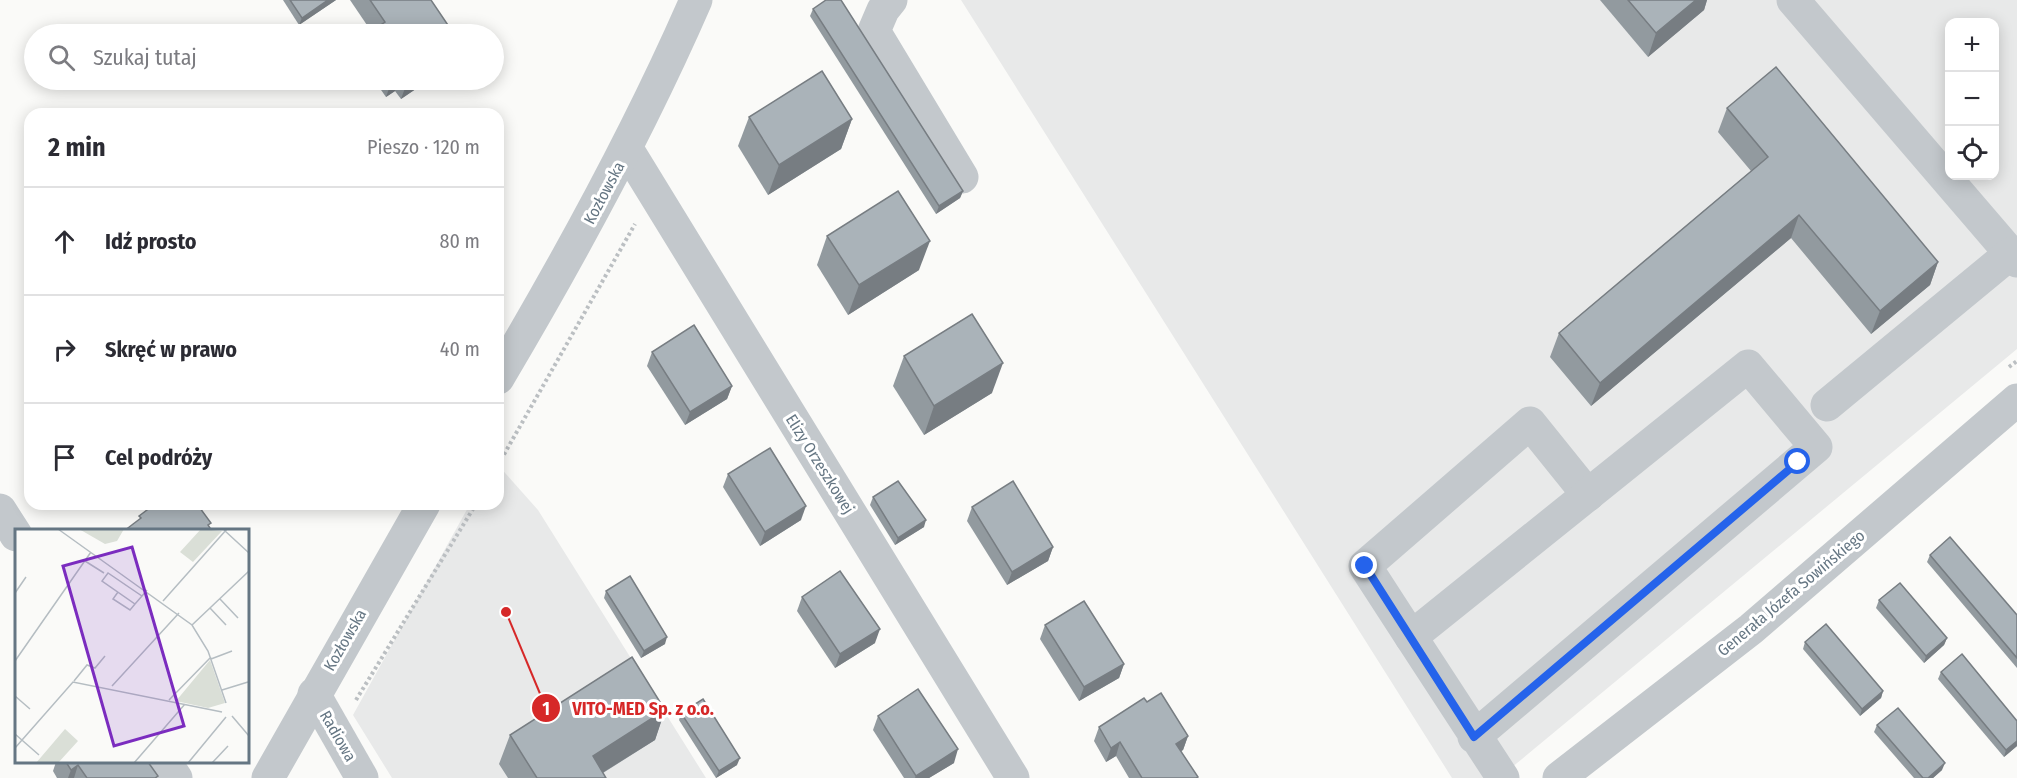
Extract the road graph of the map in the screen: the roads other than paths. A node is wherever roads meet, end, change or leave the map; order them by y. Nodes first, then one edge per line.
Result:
1 (696, 0) edge
2 (891, 0) edge
3 (1793, 0) edge
4 (627, 149) junction
5 (962, 177) dead end
6 (2014, 257) edge
7 (504, 368) edge
8 (2017, 400) edge
9 (1827, 405) dead end
10 (1588, 495) junction
11 (0, 510) edge
12 (421, 510) edge
13 (15, 533) edge
14 (1411, 637) junction
15 (314, 694) junction
16 (1474, 737) junction
17 (166, 763) edge
18 (176, 778) edge
19 (268, 778) edge
20 (362, 778) edge
21 (1013, 778) edge
22 (1503, 778) edge
23 (1559, 778) edge

1 - 4 street, Kozłowska
2 - 5 street
3 - 6 street
4 - 7 street, Kozłowska
4 - 21 street, Elizy Orzeszkowej
6 - 9 street
8 - 23 street, Generała Józefa Sowińskiego
10 - 14 street
10 - 14 street
10 - 16 street
11 - 13 street
12 - 15 street, Kozłowska
14 - 16 street
15 - 19 street, Kozłowska
15 - 20 street, Radiowa
16 - 22 street
17 - 18 street

